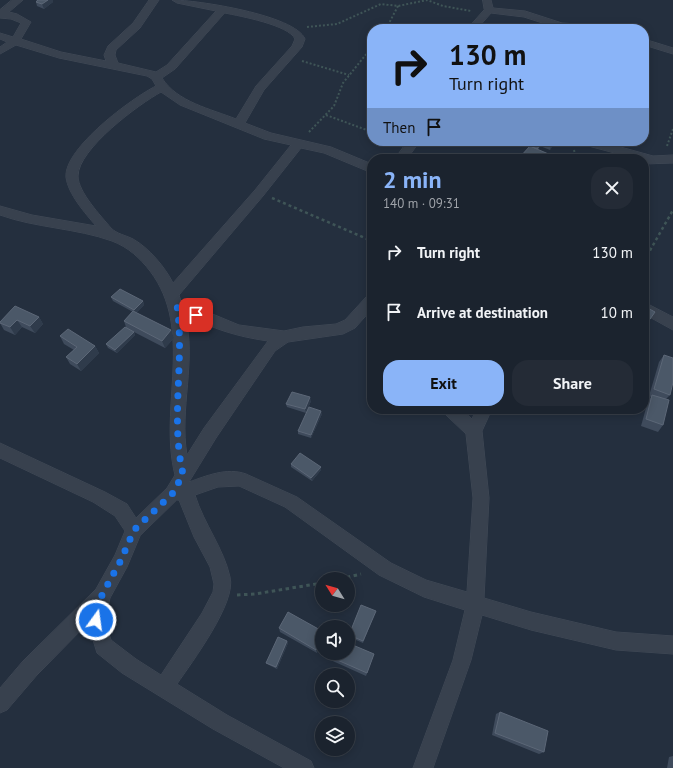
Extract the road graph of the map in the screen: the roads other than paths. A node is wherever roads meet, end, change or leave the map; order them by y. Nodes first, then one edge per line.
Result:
1 (18, 0) edge
2 (154, 0) edge
3 (177, 0) edge
4 (504, 0) edge
5 (486, 8) edge
6 (222, 10) junction
7 (1, 14) edge
8 (475, 24) edge
9 (555, 24) edge
10 (0, 36) edge
11 (16, 41) junction
12 (649, 44) edge
13 (0, 51) edge
14 (673, 51) edge
15 (113, 65) junction
16 (159, 82) junction
17 (239, 123) junction
18 (299, 143) junction
19 (601, 146) edge
20 (627, 154) edge
21 (668, 159) edge
22 (649, 160) edge
23 (367, 167) edge
24 (0, 210) edge
25 (111, 236) junction
26 (175, 299) junction
27 (367, 305) edge
28 (649, 310) edge
29 (673, 324) edge
30 (284, 337) junction
31 (455, 414) edge
32 (481, 414) edge
33 (474, 431) junction
34 (0, 450) edge
35 (181, 486) junction
36 (134, 530) junction
37 (102, 595) junction
38 (476, 604) junction
39 (673, 646) edge
40 (164, 687) junction
41 (0, 703) edge
42 (304, 768) edge
43 (423, 768) edge

1 - 7 street
2 - 15 street
3 - 6 street
4 - 5 street
5 - 8 street
5 - 9 street
6 - 16 street
6 - 17 street
7 - 11 street
10 - 11 street
11 - 13 street
11 - 15 street
12 - 14 street
15 - 16 street
16 - 17 street
16 - 25 street
17 - 18 street
18 - 23 street
18 - 26 street
19 - 20 street
21 - 22 street
24 - 25 street
25 - 26 street
26 - 30 street
26 - 35 street
27 - 30 street
28 - 29 street
30 - 35 street
31 - 33 street
32 - 33 street
33 - 38 street
34 - 36 street
35 - 36 street
35 - 38 street
35 - 40 street
36 - 37 street
37 - 40 street
37 - 41 street
38 - 39 street
38 - 43 street
40 - 42 street

